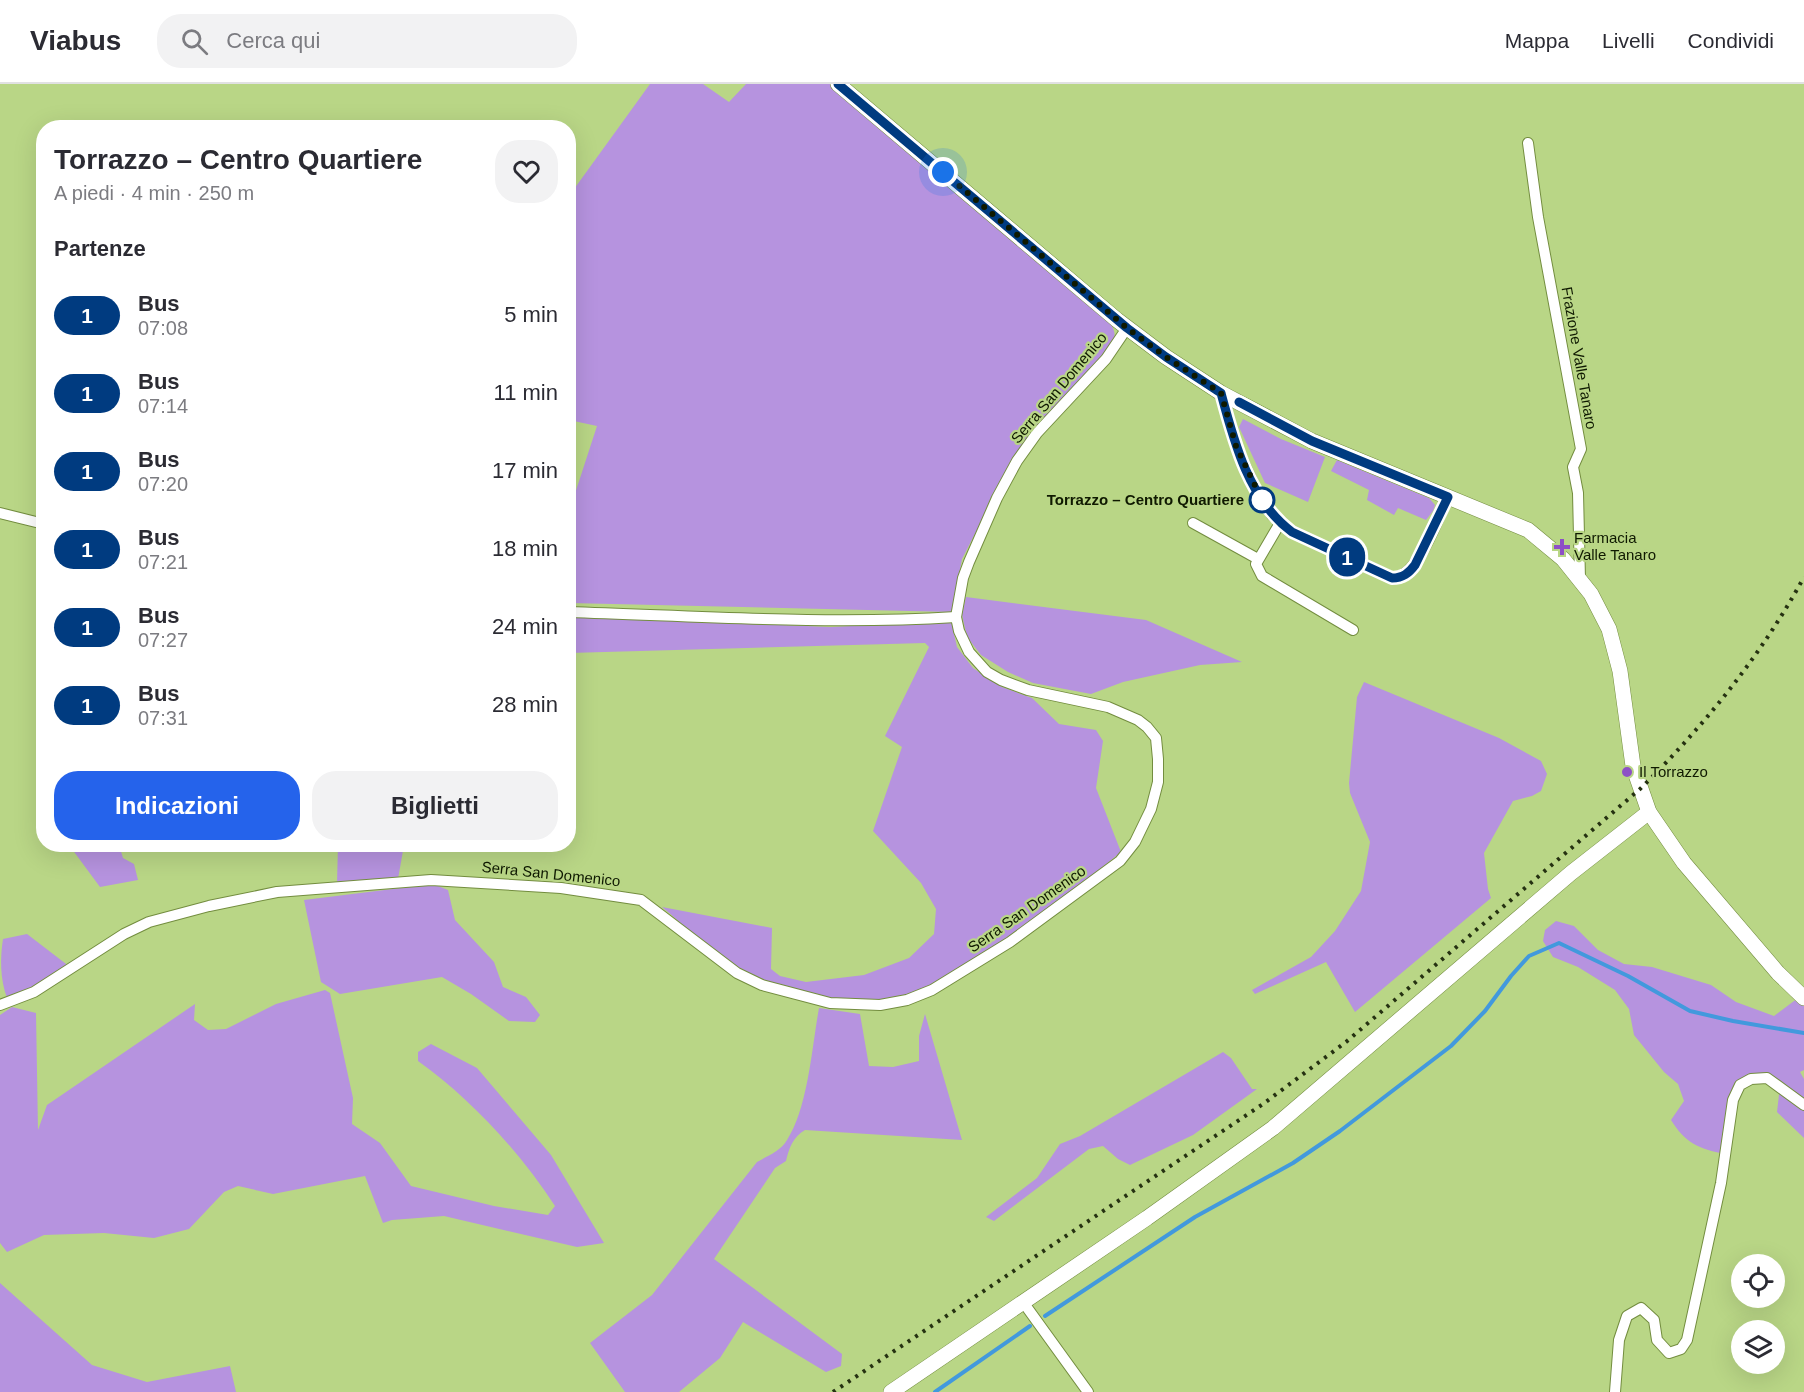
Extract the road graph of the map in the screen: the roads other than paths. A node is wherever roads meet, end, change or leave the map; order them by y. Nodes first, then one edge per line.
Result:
1 (838, 84) edge
2 (1528, 143) dead end
3 (1127, 328) junction
4 (1221, 393) junction
5 (1448, 497) junction
6 (0, 513) edge
7 (36, 522) edge
8 (1193, 523) dead end
9 (1280, 524) junction
10 (1258, 559) junction
11 (1580, 579) junction
12 (576, 612) edge
13 (956, 617) junction
14 (1353, 630) dead end
15 (1649, 812) junction
16 (1804, 998) edge
17 (0, 1005) edge
18 (1804, 1105) edge
19 (1023, 1302) junction
20 (891, 1392) edge
21 (1088, 1392) edge
22 (1615, 1392) edge

1 - 3 street
2 - 11 street, Frazione Valle Tanaro
3 - 4 street
3 - 13 street, Serra San Domenico
4 - 5 street
4 - 9 street
5 - 9 street
5 - 11 street
6 - 7 street
8 - 10 street
9 - 10 street
10 - 14 street
11 - 15 street
12 - 13 street
13 - 17 street, Serra San Domenico
15 - 16 street
15 - 19 street
18 - 22 street
19 - 20 street
19 - 21 street

